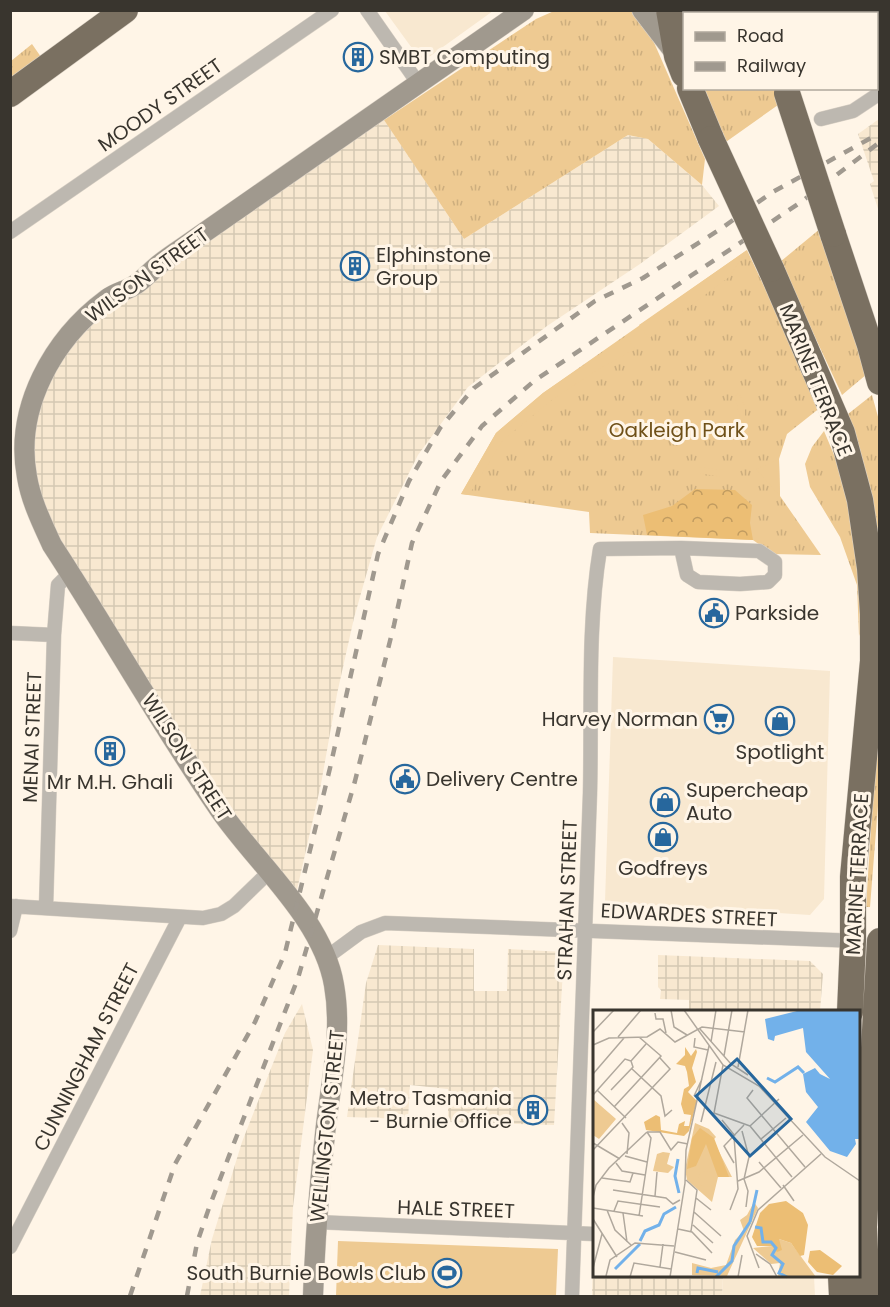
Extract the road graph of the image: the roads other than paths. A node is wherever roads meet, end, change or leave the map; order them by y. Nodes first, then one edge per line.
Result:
1 (125, 10) edge
2 (332, 10) edge
3 (367, 10) edge
4 (524, 10) edge
5 (642, 10) edge
6 (669, 10) edge
7 (681, 65) edge
8 (418, 83) junction
9 (691, 90) edge
10 (786, 91) edge
11 (879, 93) edge
12 (10, 94) edge
13 (821, 119) dead end
14 (10, 232) edge
15 (879, 382) edge
16 (681, 548) junction
17 (70, 573) junction
18 (10, 633) edge
19 (54, 635) junction
20 (268, 873) junction
21 (13, 906) edge
22 (46, 908) junction
23 (180, 917) junction
24 (585, 929) junction
25 (10, 931) edge
26 (853, 941) junction
27 (879, 942) edge
28 (327, 957) junction
29 (850, 1010) edge
30 (877, 1013) edge
31 (316, 1222) junction
32 (575, 1233) junction
33 (593, 1234) edge
34 (10, 1247) edge
35 (841, 1277) edge
36 (313, 1296) edge
37 (572, 1296) edge
38 (842, 1296) edge
39 (867, 1296) edge

1 - 12 highway
2 - 14 street, MOODY STREET
3 - 8 street
4 - 8 street, WILSON STREET
5 - 7 street
6 - 7 highway
8 - 17 street, WILSON STREET
9 - 26 highway, MARINE TERRACE, bridge
10 - 15 highway, bridge
11 - 13 street
16 - 16 street, STRAHAN STREET
16 - 24 street, STRAHAN STREET
17 - 19 street, MENAI STREET
17 - 20 street, WILSON STREET
18 - 19 street
19 - 22 street, MENAI STREET
20 - 23 street
20 - 28 street, WILSON STREET
21 - 22 street
21 - 25 street
22 - 23 street
23 - 34 street, CUNNINGHAM STREET
24 - 26 street, EDWARDES STREET
24 - 28 street, EDWARDES STREET
24 - 32 street, STRAHAN STREET
26 - 27 street, EDWARDES STREET
26 - 29 highway, MARINE TERRACE
27 - 30 highway, MARINE TERRACE
28 - 31 street, WELLINGTON STREET
30 - 39 highway, MARINE TERRACE
31 - 32 street, HALE STREET
31 - 36 street, WELLINGTON STREET
32 - 33 street, HALE STREET
32 - 37 street, STRAHAN STREET
35 - 38 highway

